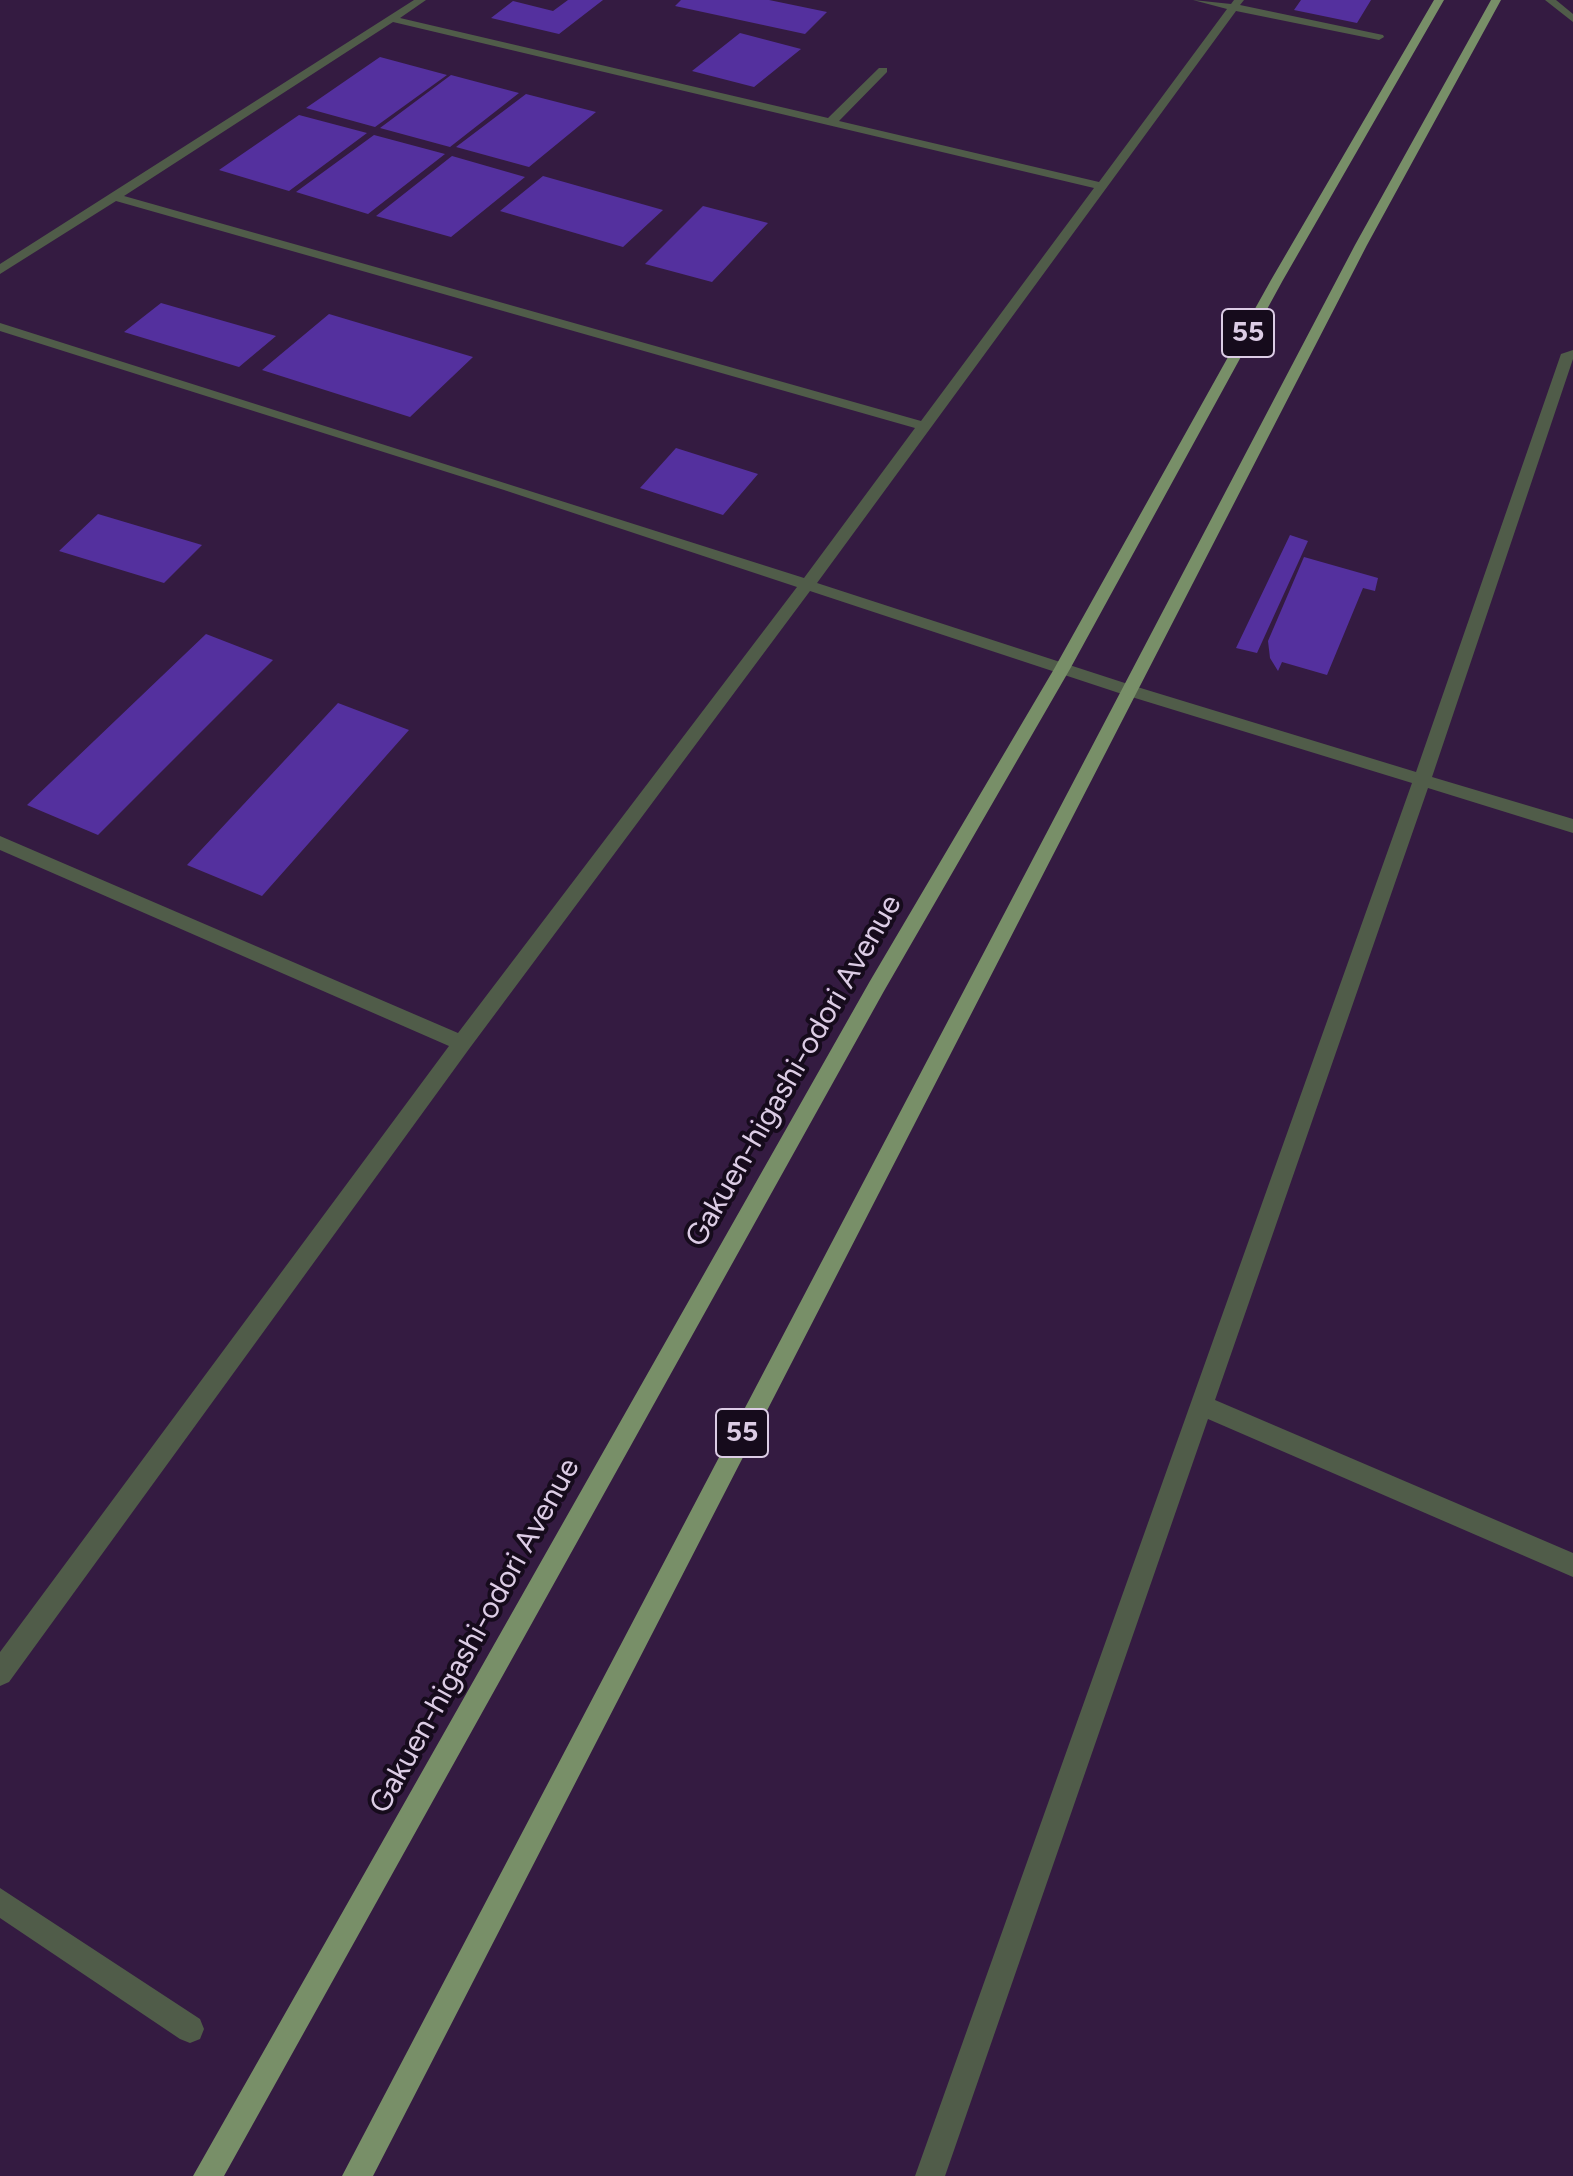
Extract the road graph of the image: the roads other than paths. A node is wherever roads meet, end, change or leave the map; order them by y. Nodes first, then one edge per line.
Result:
1 (421, 0) edge
2 (1198, 0) edge
3 (1439, 0) edge
4 (1496, 0) edge
5 (1550, 0) edge
6 (1236, 4) edge
7 (392, 19) junction
8 (1573, 19) edge
9 (1379, 37) dead end
10 (883, 70) dead end
11 (831, 122) junction
12 (1102, 186) junction
13 (114, 197) junction
14 (0, 270) edge
15 (0, 327) edge
16 (1571, 349) edge
17 (924, 426) junction
18 (807, 585) junction
19 (1062, 669) junction
20 (1128, 690) junction
21 (1422, 779) junction
22 (1573, 826) edge
23 (0, 843) edge
24 (462, 1043) junction
25 (1201, 1405) junction
26 (1573, 1565) edge
27 (0, 1673) edge
28 (0, 1902) edge
29 (190, 2029) dead end
30 (208, 2176) edge
31 (357, 2176) edge
32 (930, 2176) edge

1 - 7 street
2 - 6 street
3 - 19 main road, Gakuen-higashi-odori Avenue / 55
4 - 20 main road, 55
5 - 8 street
6 - 9 street
6 - 12 street
7 - 11 street
7 - 13 street
10 - 11 street
11 - 12 street
12 - 17 street
13 - 14 street
13 - 17 street
15 - 18 street
16 - 21 street
17 - 18 street
18 - 19 street
18 - 24 street
19 - 20 street
19 - 30 main road, Gakuen-higashi-odori Avenue / 55
20 - 21 street
20 - 31 main road, 55
21 - 22 street
21 - 25 street
23 - 24 street
24 - 27 street
25 - 26 street
25 - 32 street
28 - 29 street

